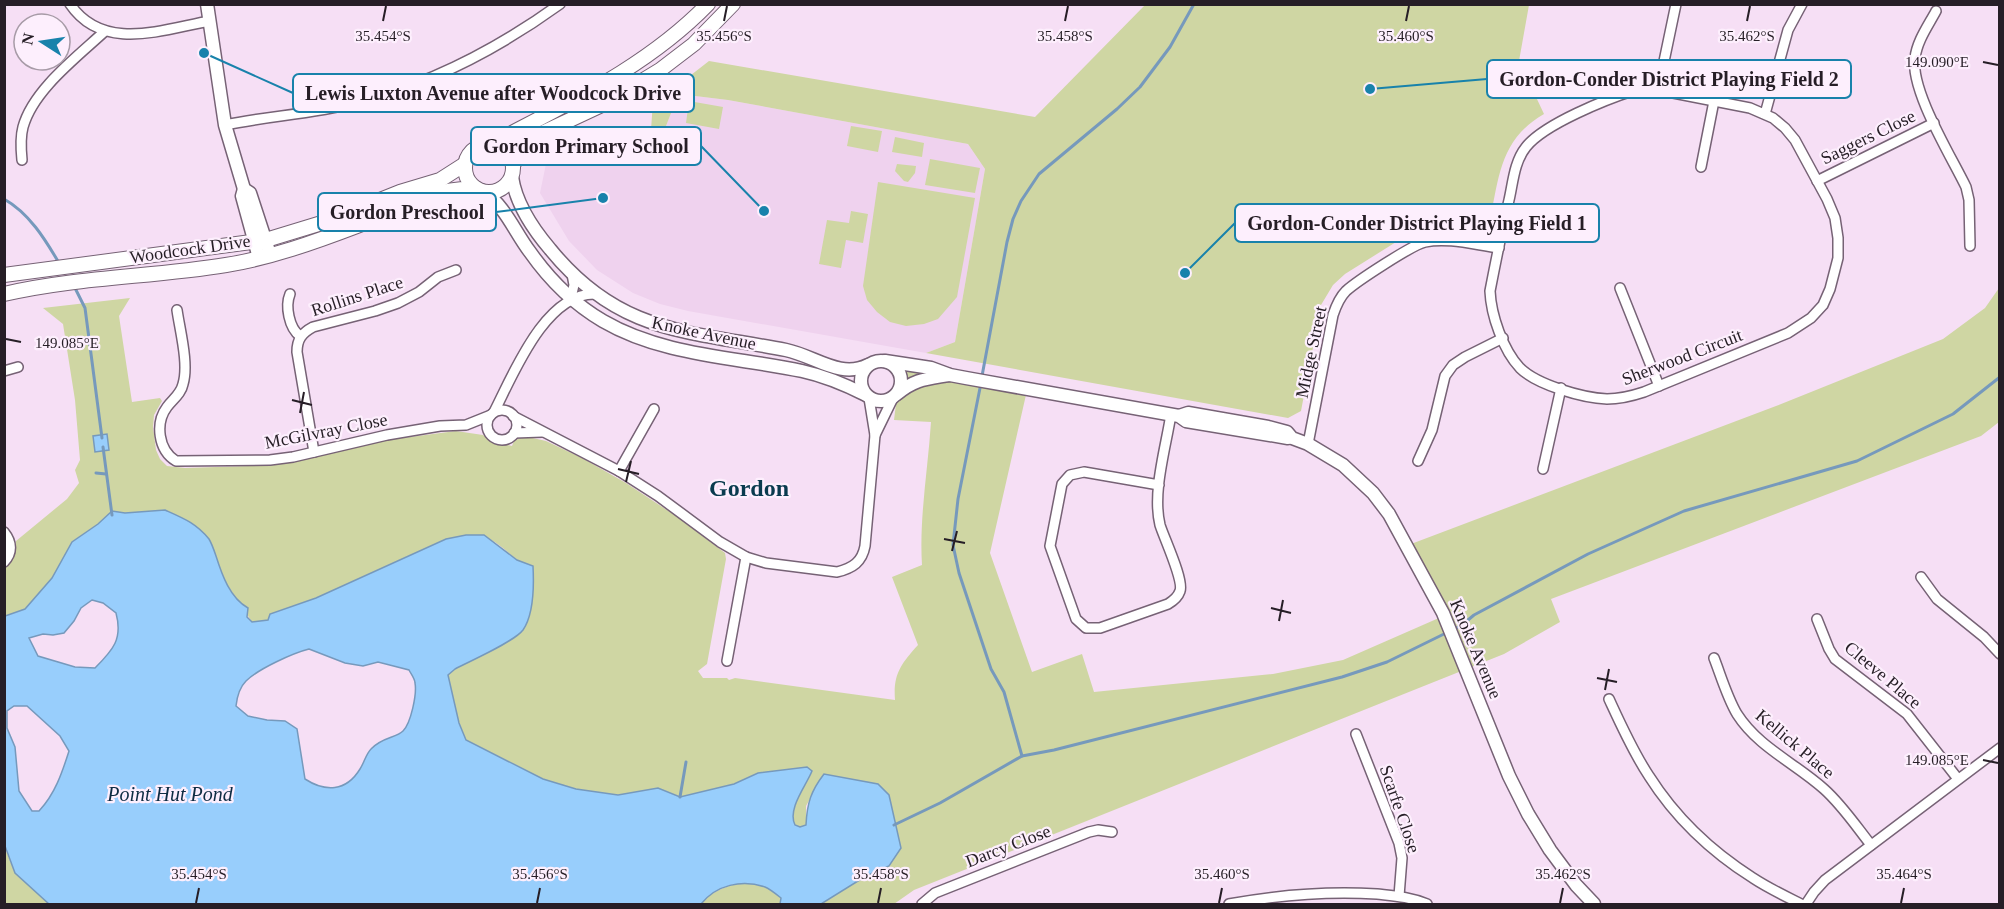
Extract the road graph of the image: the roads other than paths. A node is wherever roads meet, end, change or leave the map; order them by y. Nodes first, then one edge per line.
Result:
1 (70, 4) edge
2 (207, 4) edge
3 (560, 4) edge
4 (708, 4) edge
5 (734, 4) edge
6 (1676, 4) edge
7 (1802, 4) edge
8 (1936, 11) dead end
9 (210, 21) junction
10 (105, 31) junction
11 (1658, 90) junction
12 (1714, 101) junction
13 (1766, 114) junction
14 (1934, 123) junction
15 (225, 125) junction
16 (491, 144) junction
17 (22, 160) dead end
18 (465, 164) junction
19 (1701, 167) dead end
20 (512, 171) junction
21 (1817, 181) junction
22 (480, 190) junction
23 (260, 241) junction
24 (1970, 246) dead end
25 (1499, 248) junction
26 (265, 256) junction
27 (456, 270) dead end
28 (572, 274) junction
29 (4, 275) edge
30 (1620, 288) dead end
31 (4, 294) edge
32 (290, 294) dead end
33 (595, 294) junction
34 (572, 298) junction
35 (177, 310) dead end
36 (300, 336) junction
37 (1503, 338) junction
38 (885, 361) junction
39 (868, 365) junction
40 (18, 367) dead end
41 (4, 371) edge
42 (950, 375) junction
43 (508, 386) junction
44 (1659, 386) junction
45 (1561, 388) junction
46 (896, 395) junction
47 (868, 397) junction
48 (654, 409) dead end
49 (493, 414) junction
50 (512, 414) junction
51 (1175, 415) junction
52 (466, 425) junction
53 (542, 432) junction
54 (514, 433) junction
55 (491, 434) junction
56 (875, 435) junction
57 (1308, 444) junction
58 (314, 452) junction
59 (1418, 461) dead end
60 (1544, 469) dead end
61 (619, 471) junction
62 (1159, 485) junction
63 (4, 532) edge
64 (746, 556) junction
65 (4, 562) edge
66 (1921, 577) dead end
67 (1817, 619) dead end
68 (2000, 654) edge
69 (1714, 658) dead end
70 (727, 661) dead end
71 (1609, 699) dead end
72 (1356, 734) dead end
73 (2000, 748) edge
74 (1958, 779) junction
75 (1112, 832) dead end
76 (1871, 845) junction
77 (1399, 896) junction
78 (921, 904) edge
79 (1229, 904) edge
80 (1426, 904) edge
81 (1594, 904) edge
82 (1801, 904) edge
83 (1806, 904) edge

1 - 10 street
2 - 9 street
3 - 15 street
4 - 16 main road
5 - 20 main road
6 - 11 street
7 - 13 street
8 - 14 street, Saggers Close
9 - 10 street
9 - 15 street
10 - 17 street
11 - 12 street, Sherwood Circuit
11 - 25 street, Sherwood Circuit
12 - 13 street, Sherwood Circuit
12 - 19 street
13 - 21 street, Sherwood Circuit
14 - 21 street, Saggers Close
14 - 24 street, Saggers Close
15 - 23 street
16 - 18 main road
16 - 20 main road
18 - 22 main road
18 - 23 main road, Woodcock Drive
20 - 22 main road
20 - 28 street, Knoke Avenue
21 - 44 street, Sherwood Circuit
22 - 26 main road, Woodcock Drive
22 - 34 street, Knoke Avenue
23 - 26 street
23 - 29 main road, Woodcock Drive
25 - 37 street, Sherwood Circuit
25 - 57 street, Midge Street
26 - 31 main road, Woodcock Drive
27 - 36 street, Rollins Place
28 - 33 street, Knoke Avenue
28 - 34 street
30 - 44 street
32 - 36 street, Rollins Place
33 - 34 street
33 - 39 street, Knoke Avenue
34 - 43 street
34 - 47 street, Knoke Avenue
35 - 58 street, McGilvray Close
36 - 58 street, Rollins Place
37 - 45 street, Sherwood Circuit
37 - 59 street
38 - 39 street
38 - 42 street, Knoke Avenue
38 - 46 street
39 - 47 street
40 - 41 street
42 - 46 street, Knoke Avenue
42 - 51 street, Knoke Avenue
43 - 49 street
43 - 50 street
44 - 45 street, Sherwood Circuit
45 - 60 street
46 - 47 street
46 - 56 street
47 - 56 street
48 - 61 street
49 - 50 street
49 - 52 street, McGilvray Close
49 - 55 street
50 - 53 street
50 - 54 street
51 - 57 street, Knoke Avenue
51 - 62 street
52 - 55 street, McGilvray Close
52 - 58 street, McGilvray Close
53 - 54 street
53 - 61 street
54 - 55 street
56 - 64 street
57 - 81 street, Knoke Avenue
61 - 64 street
62 - 62 street
63 - 65 street
64 - 70 street
66 - 68 street
67 - 74 street, Cleeve Place
69 - 76 street, Kellick Place
71 - 82 street
72 - 77 street, Scarfe Close
73 - 74 street
74 - 76 street
75 - 78 street, Darcy Close
76 - 83 street
77 - 79 street
77 - 80 street

